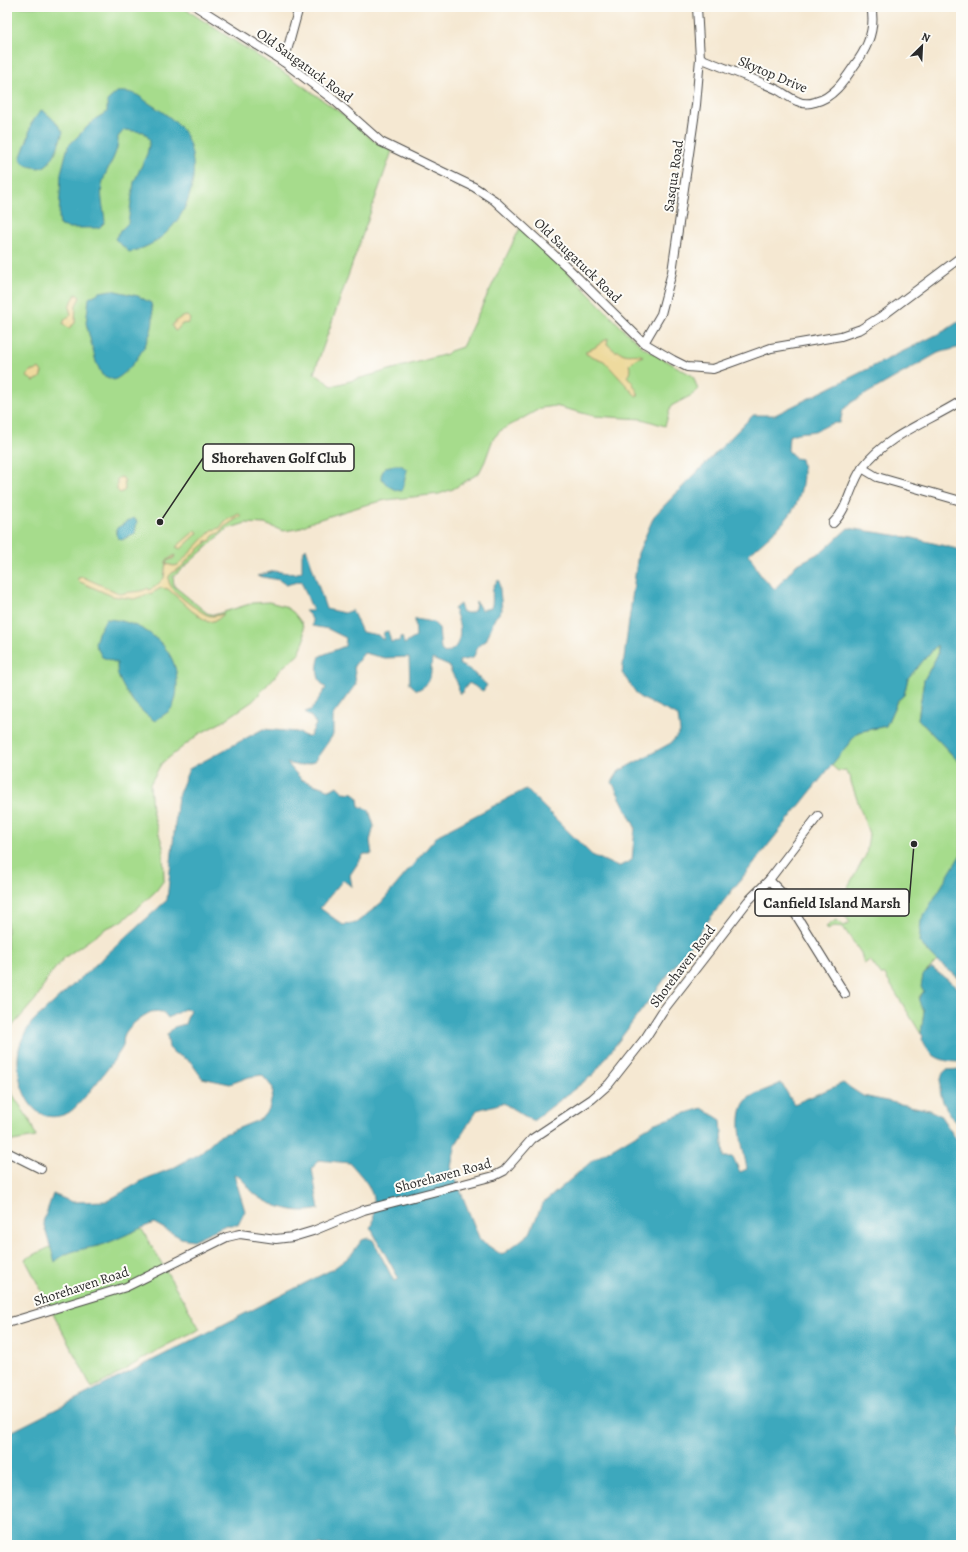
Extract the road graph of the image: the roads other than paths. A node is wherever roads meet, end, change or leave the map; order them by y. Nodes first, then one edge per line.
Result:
1 (198, 7) edge
2 (299, 7) edge
3 (697, 7) edge
4 (871, 7) edge
5 (700, 58) junction
6 (284, 62) junction
7 (960, 260) edge
8 (644, 343) junction
9 (961, 401) edge
10 (862, 468) junction
11 (961, 501) edge
12 (833, 523) dead end
13 (818, 816) dead end
14 (769, 880) junction
15 (845, 994) dead end
16 (7, 1152) edge
17 (41, 1169) dead end
18 (7, 1323) edge

1 - 6 street, Old Saugatuck Road
2 - 6 street
3 - 5 street, Sasqua Road
4 - 5 street, Skytop Drive
5 - 8 street, Sasqua Road
6 - 8 street, Old Saugatuck Road
7 - 8 street, Old Saugatuck Road
9 - 10 street
10 - 11 street
10 - 12 street
13 - 14 street, Shorehaven Road
14 - 15 street
14 - 18 street, Shorehaven Road
16 - 17 street

